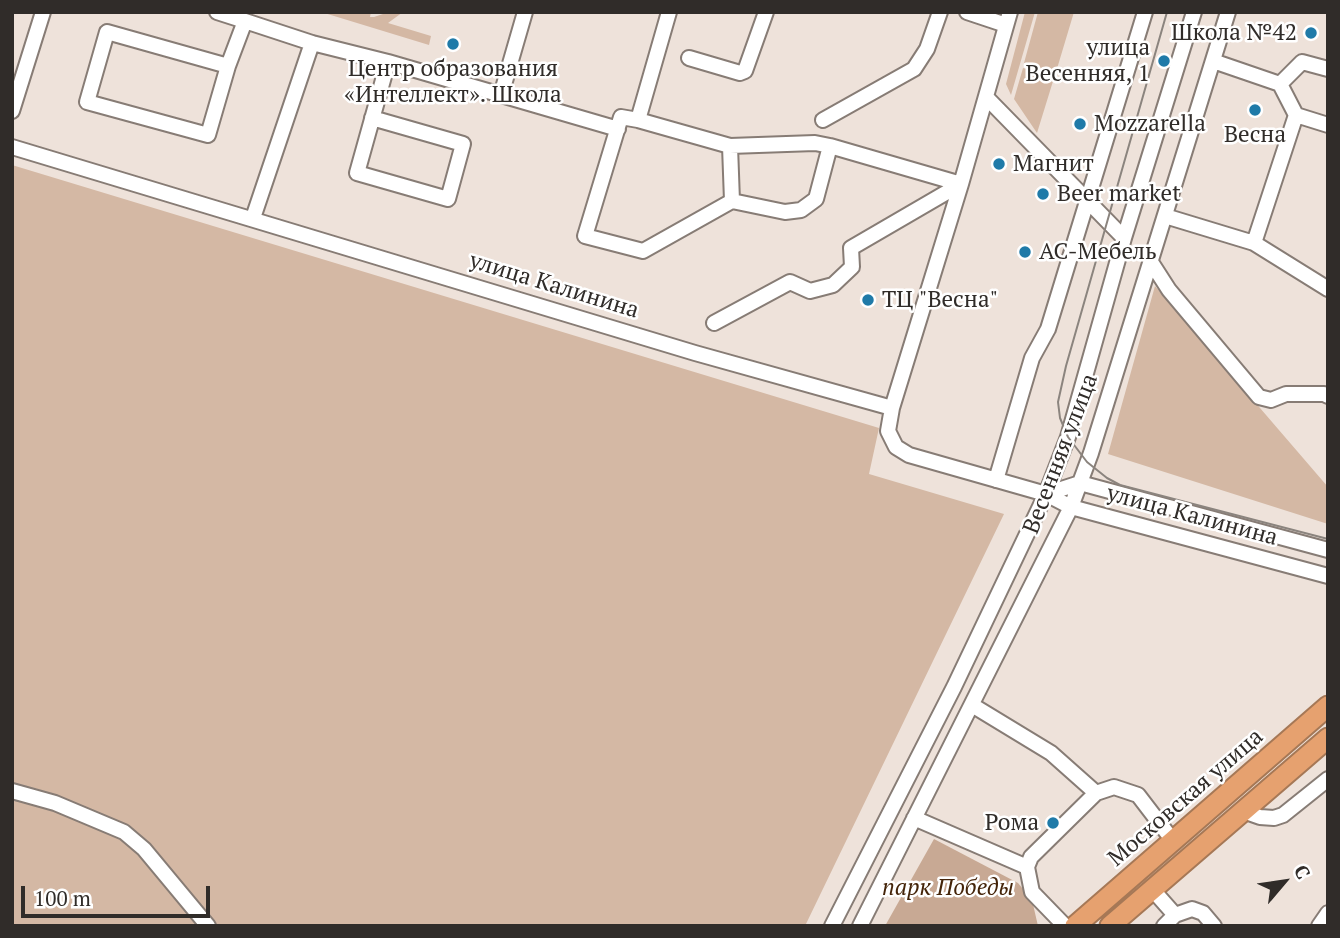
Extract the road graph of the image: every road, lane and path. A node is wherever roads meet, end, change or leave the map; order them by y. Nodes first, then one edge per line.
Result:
1 (43, 12) edge
2 (217, 12) edge
3 (525, 12) edge
4 (669, 12) edge
5 (766, 12) edge
6 (940, 12) edge
7 (967, 12) edge
8 (1145, 12) edge
9 (1194, 12) edge
10 (1228, 12) edge
11 (1008, 19) edge
12 (245, 21) junction
13 (312, 43) junction
14 (689, 58) dead end
15 (1213, 61) junction
16 (388, 62) junction
17 (228, 66) junction
18 (1328, 69) edge
19 (1280, 84) junction
20 (501, 95) junction
21 (986, 97) junction
22 (12, 111) edge
23 (1296, 116) junction
24 (372, 118) junction
25 (638, 120) junction
26 (823, 120) dead end
27 (1328, 125) edge
28 (618, 129) junction
29 (730, 146) junction
30 (830, 146) junction
31 (12, 147) edge
32 (961, 184) junction
33 (1088, 199) junction
34 (732, 201) junction
35 (1165, 216) junction
36 (253, 218) junction
37 (1124, 237) junction
38 (1254, 243) junction
39 (1152, 262) junction
40 (1328, 289) edge
41 (714, 323) dead end
42 (1327, 394) edge
43 (892, 408) junction
44 (996, 480) junction
45 (1080, 483) junction
46 (1046, 494) junction
47 (1071, 507) junction
48 (1328, 550) edge
49 (1328, 576) edge
50 (972, 705) junction
51 (1328, 706) edge
52 (1328, 738) edge
53 (1328, 779) edge
54 (12, 791) edge
55 (1096, 793) junction
56 (1243, 811) junction
57 (914, 818) junction
58 (1174, 842) junction
59 (1027, 867) junction
60 (1152, 889) junction
61 (1328, 914) edge
62 (1175, 915) junction
63 (208, 926) edge
64 (832, 926) edge
65 (860, 926) edge
66 (1065, 926) edge
67 (1075, 926) edge
68 (1110, 926) edge
69 (1164, 926) edge
70 (1214, 926) edge
71 (1319, 926) edge

1 - 22 street
2 - 12 street
3 - 20 street
4 - 25 street
5 - 14 street
6 - 26 street
7 - 11 street
8 - 33 street
9 - 37 street, Весенняя улица
10 - 15 street, Весенняя улица
11 - 21 street
12 - 13 street
12 - 17 street
13 - 16 street
13 - 36 street
15 - 19 street
15 - 35 street, Весенняя улица
16 - 20 street
16 - 24 street
17 - 17 street
18 - 19 street
19 - 23 street
20 - 28 street
21 - 32 street
21 - 33 street
23 - 27 street
23 - 38 street
24 - 24 street
25 - 28 street
25 - 29 street
28 - 34 street
29 - 30 street
29 - 34 street
30 - 32 street
30 - 34 street
31 - 36 street, улица Калинина
32 - 41 street
32 - 43 street
33 - 37 street
33 - 44 street
35 - 38 street
35 - 39 street, Весенняя улица
36 - 43 street, улица Калинина
37 - 46 street, Весенняя улица
38 - 40 street
39 - 42 street
39 - 45 street, Весенняя улица
43 - 44 street, улица Калинина
44 - 46 street, улица Калинина
45 - 46 street, улица Калинина
45 - 47 street, Весенняя улица
45 - 48 street, улица Калинина
46 - 47 street, улица Калинина
46 - 64 street, Весенняя улица
47 - 49 street, улица Калинина
47 - 50 street, Весенняя улица
50 - 55 street
50 - 57 street, Весенняя улица
51 - 58 highway, Московская улица
52 - 56 highway, Московская улица
53 - 56 street
54 - 63 street
55 - 58 street
55 - 59 street
56 - 60 highway, Московская улица
57 - 59 street
57 - 65 street, Весенняя улица
58 - 67 highway, Московская улица
59 - 66 street
60 - 62 street
60 - 68 highway, Московская улица
61 - 71 street
62 - 69 street
62 - 70 street

